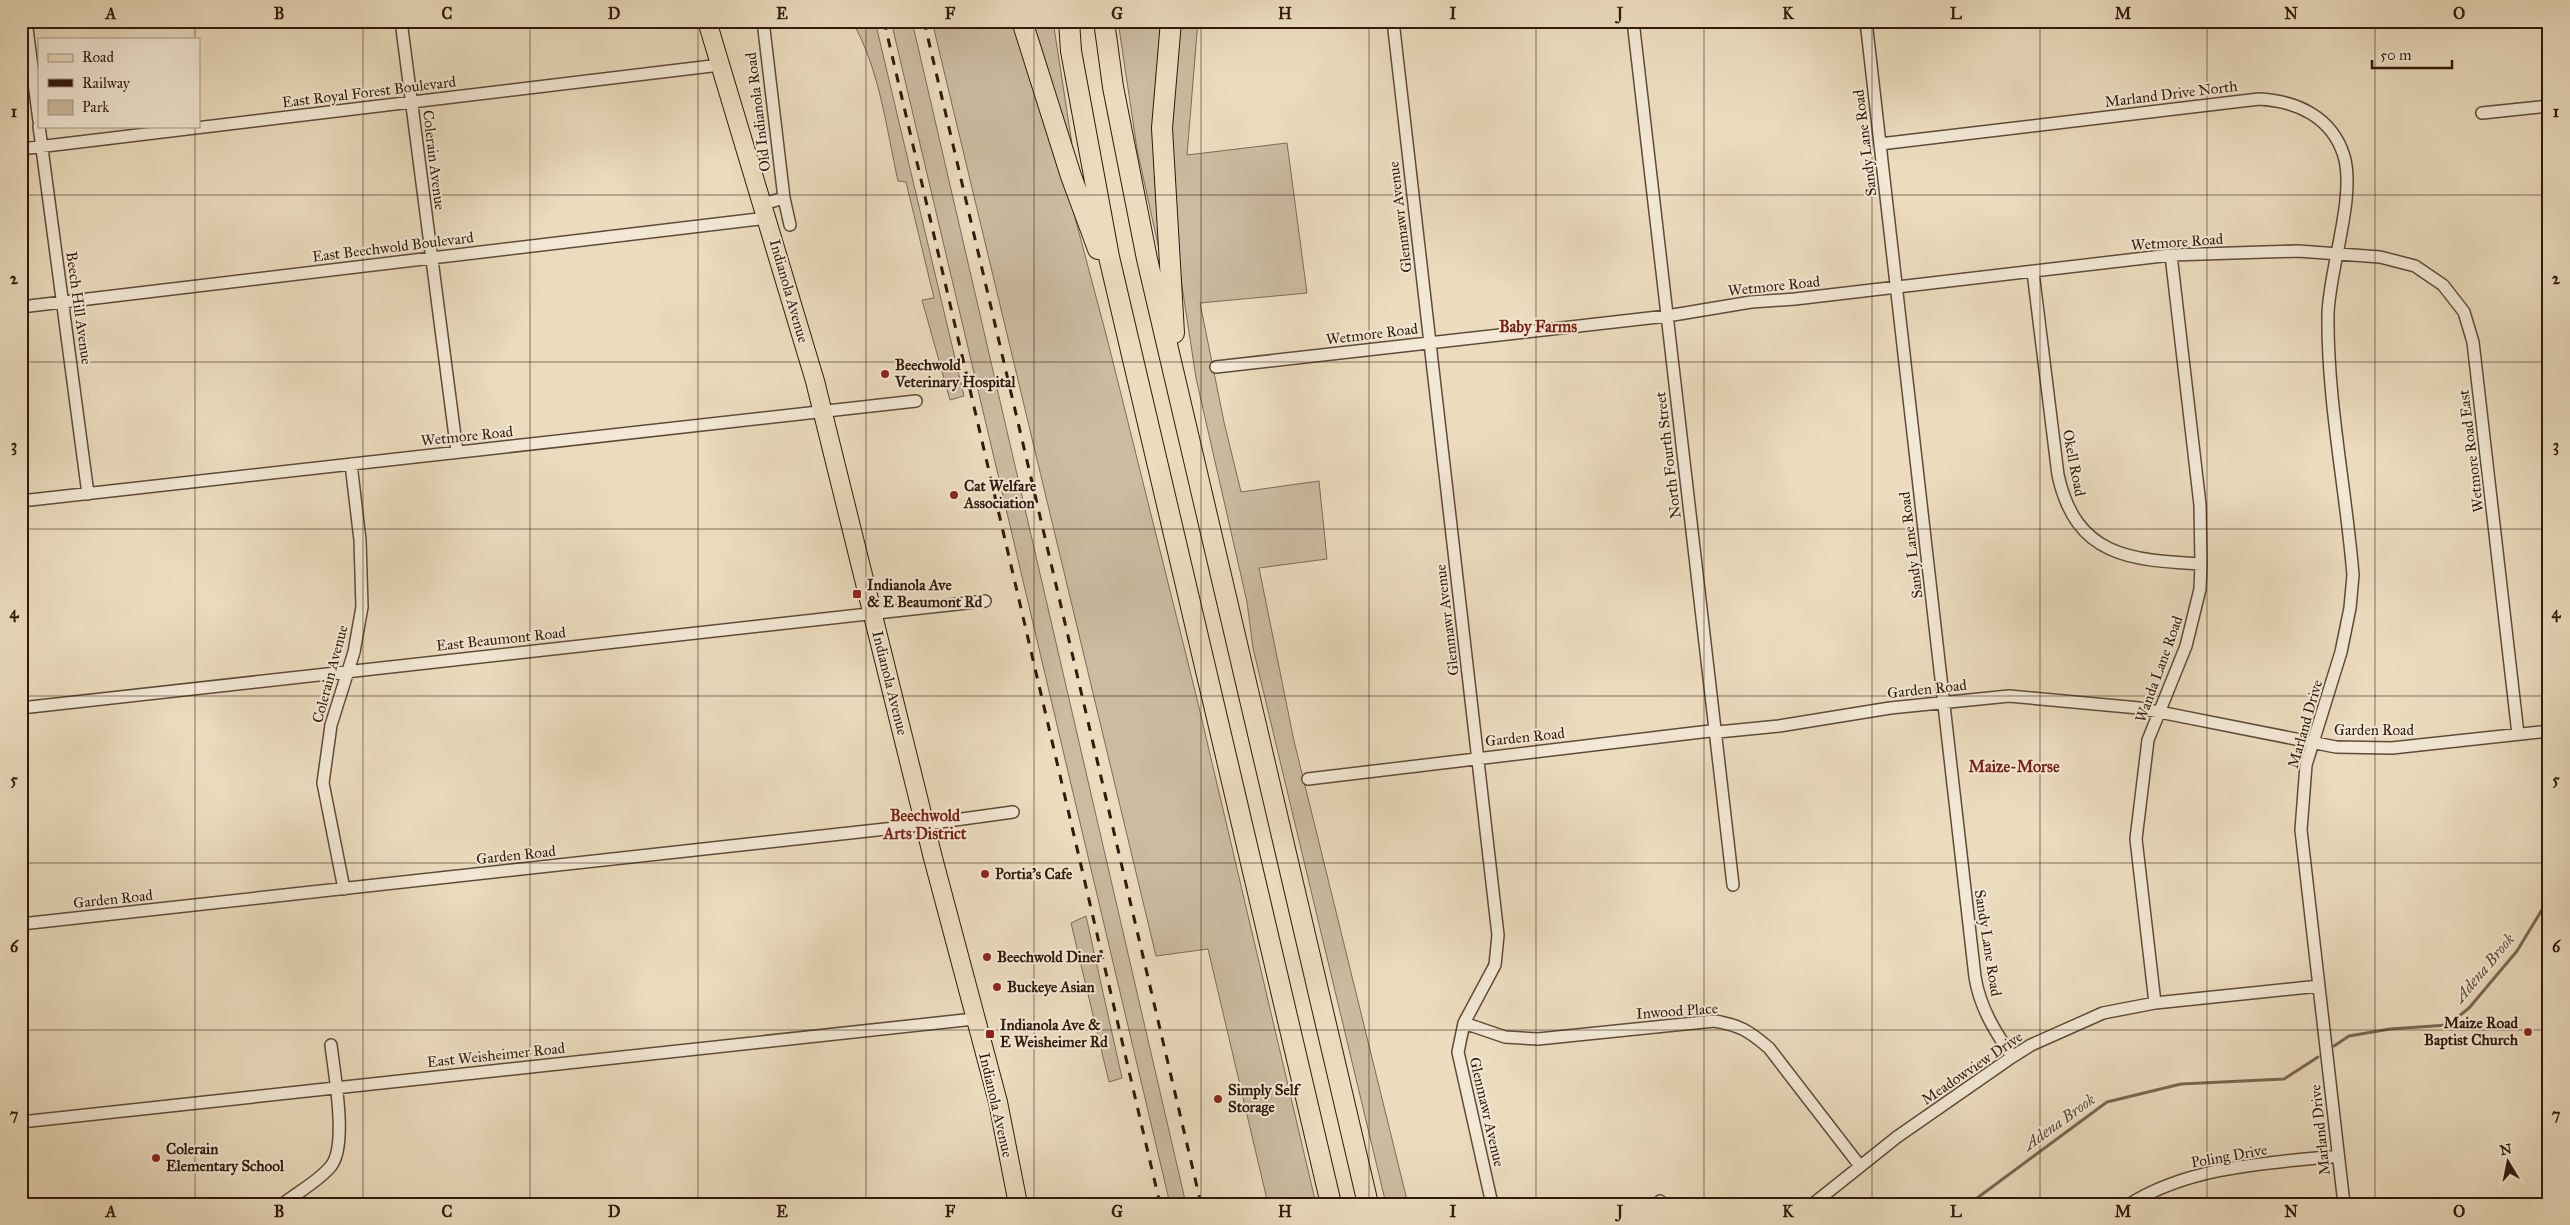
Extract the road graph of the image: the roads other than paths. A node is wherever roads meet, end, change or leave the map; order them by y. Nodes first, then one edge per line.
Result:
1 (26, 21) edge
2 (401, 21) edge
3 (707, 21) edge
4 (763, 21) edge
5 (1022, 21) edge
6 (1069, 21) edge
7 (1104, 21) edge
8 (1172, 21) edge
9 (1393, 21) edge
10 (1633, 21) edge
11 (1866, 21) edge
12 (720, 65) junction
13 (412, 102) junction
14 (2549, 106) edge
15 (38, 113) edge
16 (2482, 113) dead end
17 (200, 127) edge
18 (40, 128) edge
19 (193, 128) edge
20 (1880, 144) junction
21 (42, 146) junction
22 (21, 149) edge
23 (784, 198) junction
24 (765, 210) junction
25 (790, 225) dead end
26 (2337, 254) junction
27 (2171, 255) junction
28 (432, 258) junction
29 (2033, 272) junction
30 (1897, 288) junction
31 (63, 302) junction
32 (21, 307) edge
33 (1122, 312) junction
34 (1667, 316) junction
35 (1429, 342) junction
36 (1216, 367) dead end
37 (916, 401) dead end
38 (822, 411) junction
39 (1184, 421) junction
40 (457, 452) junction
41 (351, 464) junction
42 (88, 494) junction
43 (21, 501) edge
44 (2202, 564) junction
45 (985, 601) dead end
46 (872, 613) junction
47 (348, 672) junction
48 (1944, 702) junction
49 (21, 708) edge
50 (2160, 712) junction
51 (1714, 731) junction
52 (2549, 731) edge
53 (2518, 734) junction
54 (2313, 742) junction
55 (1478, 758) junction
56 (1308, 780) dead end
57 (1013, 812) dead end
58 (925, 824) junction
59 (1733, 885) dead end
60 (344, 889) junction
61 (21, 924) edge
62 (2318, 986) junction
63 (2155, 1003) junction
64 (974, 1019) junction
65 (1464, 1023) junction
66 (330, 1045) dead end
67 (2012, 1057) junction
68 (336, 1088) junction
69 (21, 1122) edge
70 (2338, 1156) junction
71 (1860, 1166) junction
72 (2136, 1202) edge
73 (283, 1204) edge
74 (1018, 1204) edge
75 (1331, 1204) edge
76 (1368, 1204) edge
77 (1492, 1204) edge
78 (1813, 1204) edge
79 (2344, 1204) edge

1 - 15 street
2 - 13 street, Colerain Avenue
3 - 12 main road, Indianola Avenue
4 - 23 street, Old Indianola Road
5 - 33 highway
6 - 33 highway
7 - 39 highway
8 - 39 highway
9 - 35 street, Glenmawr Avenue
10 - 34 street, North Fourth Street
11 - 20 street, Sandy Lane Road
12 - 13 street, East Royal Forest Boulevard
12 - 24 main road, Indianola Avenue
13 - 17 street, East Royal Forest Boulevard
13 - 28 street, Colerain Avenue
14 - 16 street
18 - 21 street, Beech Hill Avenue
19 - 21 street, East Royal Forest Boulevard
20 - 26 street, Marland Drive North
20 - 30 street, Sandy Lane Road
21 - 22 street, East Royal Forest Boulevard
21 - 31 street, Beech Hill Avenue
23 - 24 street
23 - 25 street, Old Indianola Road
24 - 28 street, East Beechwold Boulevard
24 - 38 main road, Indianola Avenue
26 - 27 street, Wetmore Road
26 - 53 street, Wetmore Road East
26 - 54 street, Marland Drive
27 - 29 street, Wetmore Road
27 - 44 street, Wanda Lane Road
28 - 31 street, East Beechwold Boulevard
28 - 40 street, Colerain Avenue
29 - 30 street, Wetmore Road
29 - 44 street, Okell Road
30 - 34 street, Wetmore Road
30 - 48 street, Sandy Lane Road
31 - 32 street, East Beechwold Boulevard
31 - 42 street, Beech Hill Avenue
33 - 75 highway
34 - 35 street, Wetmore Road
34 - 51 street, North Fourth Street
35 - 36 street, Wetmore Road
35 - 55 street, Glenmawr Avenue
37 - 38 street, Wetmore Road
38 - 40 street, Wetmore Road
38 - 46 main road, Indianola Avenue
39 - 76 highway
40 - 41 street, Wetmore Road
41 - 42 street, Wetmore Road
41 - 47 street, Colerain Avenue
42 - 43 street, Wetmore Road
44 - 50 street, Wanda Lane Road
45 - 46 street, East Beaumont Road
46 - 47 street, East Beaumont Road
46 - 58 main road, Indianola Avenue
47 - 49 street, East Beaumont Road
47 - 60 street, Colerain Avenue
48 - 50 street, Garden Road
48 - 51 street, Garden Road
48 - 67 street, Sandy Lane Road
50 - 54 street, Garden Road
50 - 63 street, Wanda Lane Road
51 - 55 street, Garden Road
51 - 59 street, North Fourth Street
52 - 53 street, Garden Road
53 - 54 street, Garden Road
54 - 62 street, Marland Drive
55 - 56 street, Garden Road
55 - 65 street, Glenmawr Avenue
57 - 58 street, Garden Road
58 - 60 street, Garden Road
58 - 64 main road, Indianola Avenue
60 - 61 street, Garden Road
62 - 63 street, Meadowview Drive
62 - 70 street, Marland Drive
63 - 67 street, Meadowview Drive
64 - 68 street, East Weisheimer Road
64 - 74 main road, Indianola Avenue
65 - 71 street, Inwood Place
65 - 77 street, Glenmawr Avenue
66 - 68 street
67 - 71 street, Meadowview Drive
68 - 69 street, East Weisheimer Road
68 - 73 street
70 - 72 street, Poling Drive
70 - 79 street, Marland Drive
71 - 78 street, Meadowview Drive

